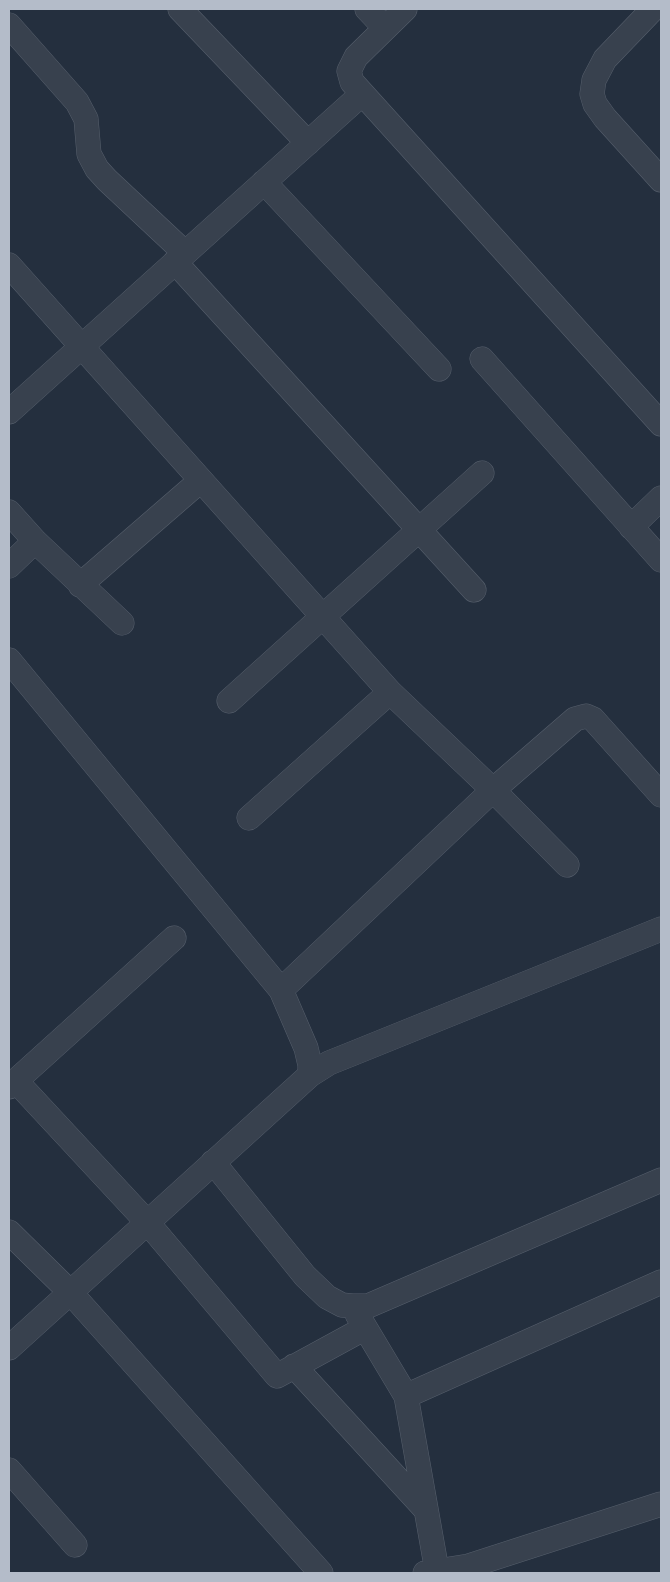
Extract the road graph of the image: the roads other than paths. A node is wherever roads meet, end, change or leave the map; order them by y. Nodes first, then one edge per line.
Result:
1 (180, 9) edge
2 (367, 9) edge
3 (405, 9) edge
4 (653, 9) edge
5 (9, 25) edge
6 (385, 28) junction
7 (362, 94) junction
8 (308, 143) junction
9 (661, 180) edge
10 (264, 182) junction
11 (180, 258) junction
12 (9, 265) edge
13 (81, 346) junction
14 (482, 359) dead end
15 (438, 369) dead end
16 (12, 402) edge
17 (661, 424) edge
18 (482, 473) dead end
19 (200, 481) junction
20 (661, 498) edge
21 (9, 512) edge
22 (631, 527) junction
23 (419, 529) junction
24 (35, 541) junction
25 (661, 560) edge
26 (9, 566) edge
27 (80, 585) junction
28 (474, 590) dead end
29 (324, 616) junction
30 (122, 623) dead end
31 (9, 660) edge
32 (390, 692) junction
33 (229, 701) dead end
34 (494, 790) junction
35 (661, 795) edge
36 (249, 818) dead end
37 (567, 865) dead end
38 (661, 929) edge
39 (174, 938) dead end
40 (281, 990) junction
41 (310, 1075) junction
42 (12, 1084) edge
43 (213, 1162) junction
44 (661, 1180) edge
45 (147, 1222) junction
46 (9, 1232) edge
47 (661, 1282) edge
48 (70, 1292) junction
49 (352, 1306) junction
50 (365, 1328) junction
51 (9, 1348) edge
52 (294, 1366) junction
53 (406, 1396) junction
54 (9, 1470) edge
55 (661, 1504) edge
56 (426, 1510) junction
57 (75, 1545) dead end
58 (431, 1572) edge
59 (321, 1573) edge

1 - 8 street
2 - 6 street
3 - 6 street
4 - 9 street
5 - 11 street
6 - 7 street
7 - 8 street
7 - 17 street
8 - 10 street
10 - 11 street
10 - 15 street
11 - 13 street
11 - 23 street
12 - 13 street
13 - 16 street
13 - 19 street
14 - 22 street
18 - 23 street
19 - 27 street
19 - 29 street
20 - 22 street
21 - 24 street
22 - 25 street
23 - 28 street
23 - 29 street
24 - 26 street
24 - 27 street
27 - 30 street
29 - 32 street
29 - 33 street
31 - 40 street
32 - 34 street
32 - 36 street
34 - 35 street
34 - 37 street
34 - 40 street
38 - 41 street
39 - 42 street
40 - 41 street
41 - 43 street
42 - 45 street
43 - 45 street
43 - 49 street
44 - 49 street
45 - 48 street
45 - 52 street
46 - 48 street
47 - 53 street
48 - 51 street
48 - 59 street
49 - 50 street
50 - 52 street
50 - 53 street
52 - 56 street
53 - 56 street
54 - 57 street
55 - 58 street
56 - 58 street

